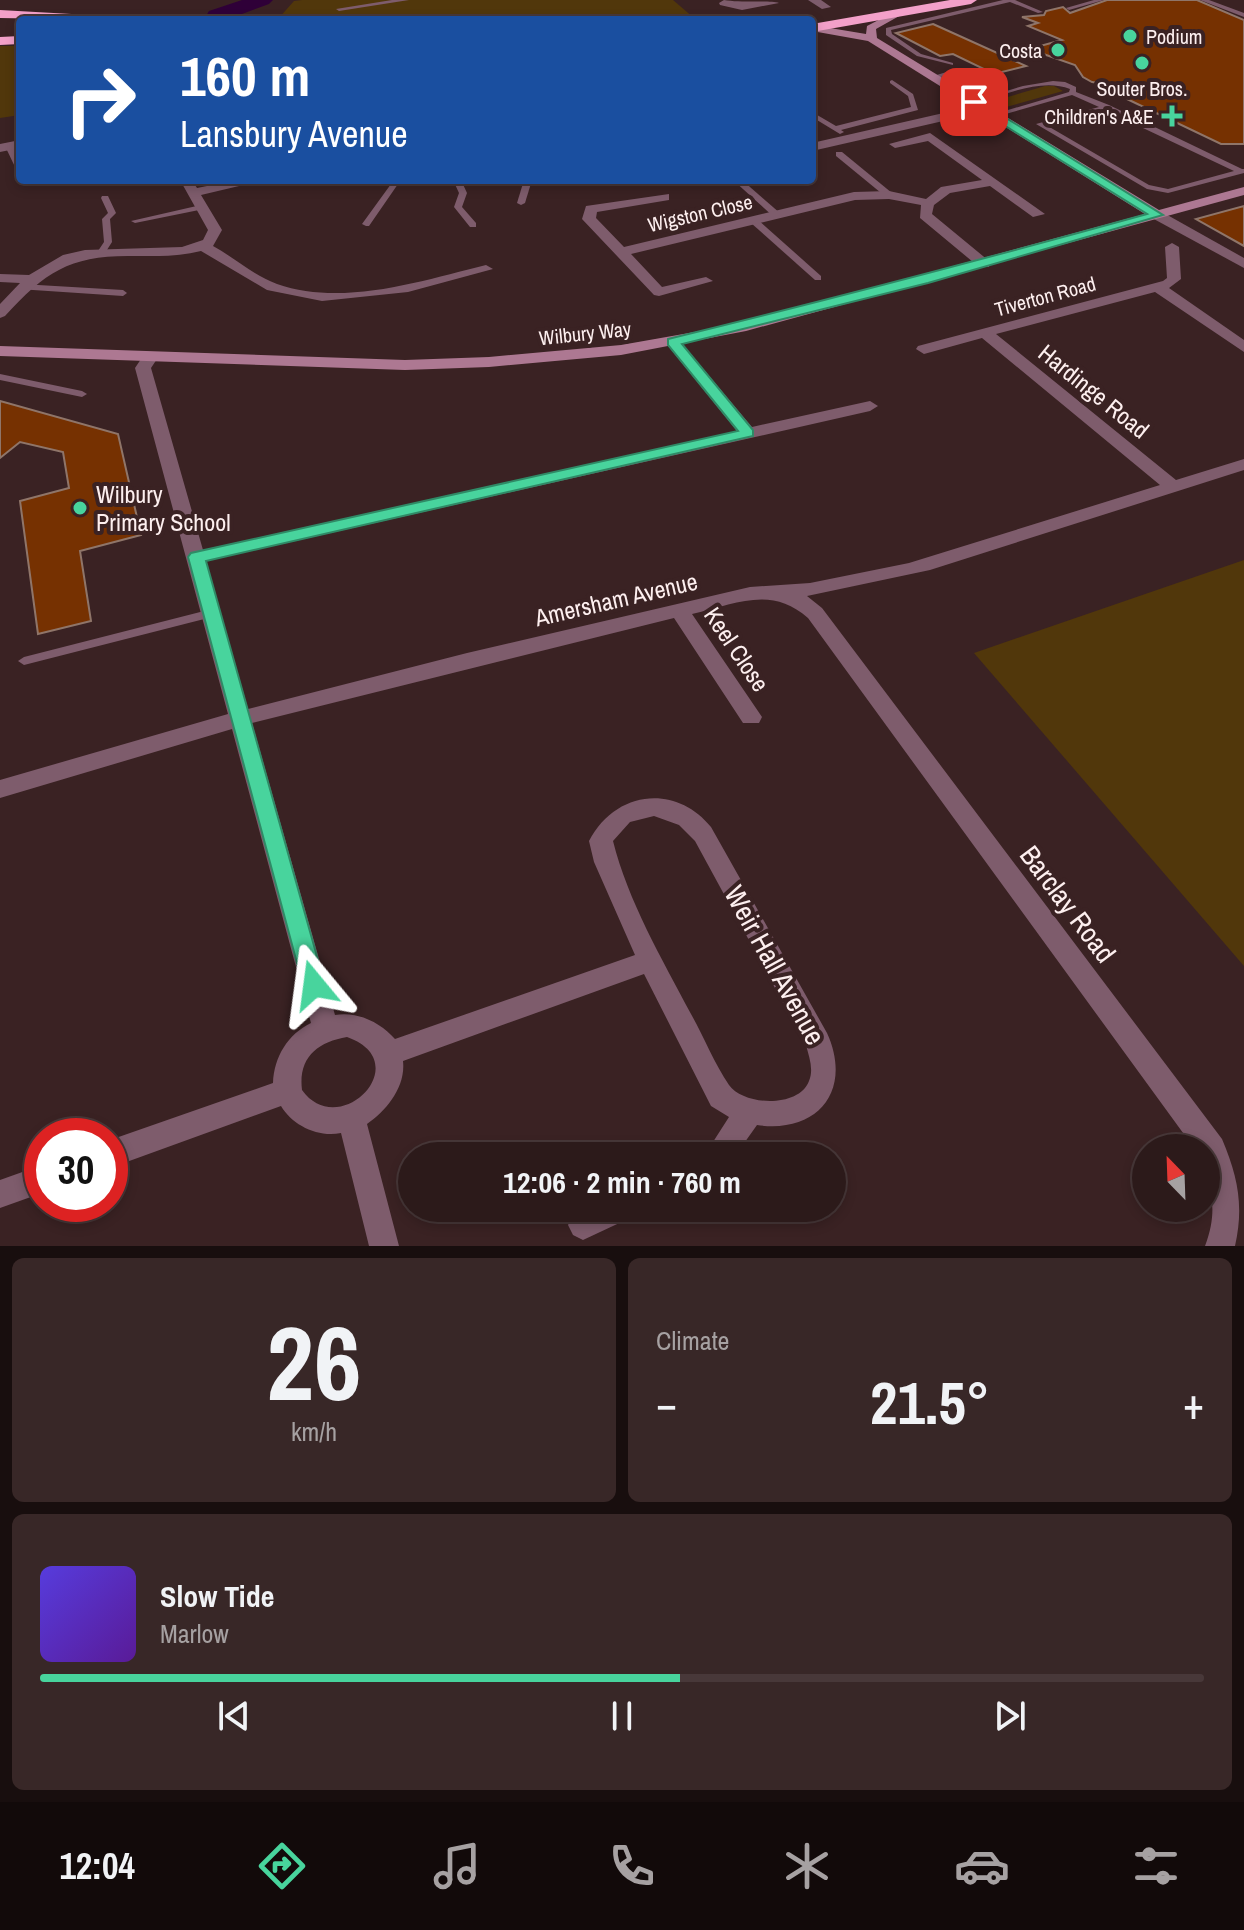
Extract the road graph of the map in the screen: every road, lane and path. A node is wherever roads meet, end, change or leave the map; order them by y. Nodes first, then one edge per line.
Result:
1 (406, 0) edge
2 (813, 0) edge
3 (919, 0) edge
4 (971, 0) edge
5 (1010, 0) edge
6 (1101, 0) edge
7 (1203, 0) edge
8 (724, 3) dead end
9 (774, 3) dead end
10 (826, 7) dead end
11 (1069, 8) dead end
12 (339, 9) dead end
13 (1040, 12) dead end
14 (0, 14) edge
15 (896, 15) junction
16 (1244, 15) edge
17 (36, 16) edge
18 (948, 16) junction
19 (816, 17) edge
20 (956, 20) dead end
21 (816, 27) edge
22 (816, 28) edge
23 (872, 39) junction
24 (954, 75) junction
25 (936, 78) junction
26 (892, 82) dead end
27 (983, 89) dead end
28 (1072, 93) junction
29 (984, 108) junction
30 (1109, 109) junction
31 (816, 117) edge
32 (835, 129) junction
33 (849, 138) junction
34 (895, 144) dead end
35 (816, 146) edge
36 (839, 154) dead end
37 (1242, 171) edge
38 (991, 182) junction
39 (1198, 183) junction
40 (213, 184) edge
41 (395, 184) edge
42 (459, 184) edge
43 (527, 184) edge
44 (742, 184) edge
45 (190, 186) edge
46 (1244, 191) edge
47 (889, 195) junction
48 (664, 197) dead end
49 (1224, 197) junction
50 (105, 198) dead end
51 (521, 203) dead end
52 (928, 203) junction
53 (201, 207) junction
54 (1038, 214) dead end
55 (1157, 215) junction
56 (778, 216) junction
57 (135, 221) dead end
58 (754, 221) junction
59 (366, 224) dead end
60 (473, 225) dead end
61 (203, 247) junction
62 (1172, 247) dead end
63 (102, 251) junction
64 (621, 252) junction
65 (984, 264) junction
66 (1244, 264) edge
67 (486, 269) dead end
68 (0, 278) edge
69 (818, 278) dead end
70 (282, 279) dead end
71 (1174, 279) junction
72 (706, 281) dead end
73 (26, 283) junction
74 (267, 285) junction
75 (1157, 287) junction
76 (123, 293) dead end
77 (1182, 305) junction
78 (0, 313) edge
79 (985, 333) junction
80 (673, 342) junction
81 (1244, 347) edge
82 (924, 349) dead end
83 (0, 351) edge
84 (151, 356) junction
85 (0, 377) edge
86 (82, 394) dead end
87 (870, 406) dead end
88 (748, 433) junction
89 (1244, 464) edge
90 (1173, 486) junction
91 (197, 557) junction
92 (844, 583) junction
93 (771, 590) junction
94 (679, 610) junction
95 (212, 613) junction
96 (815, 613) junction
97 (24, 661) dead end
98 (751, 717) dead end
99 (239, 720) junction
100 (0, 789) edge
101 (650, 961) junction
102 (326, 1029) junction
103 (389, 1054) junction
104 (286, 1091) junction
105 (749, 1113) junction
106 (351, 1118) junction
107 (728, 1142) edge
108 (128, 1148) edge
109 (24, 1185) edge
110 (0, 1194) edge
111 (590, 1222) edge
112 (583, 1225) dead end
113 (384, 1246) edge
114 (1220, 1246) edge

1 - 12 lane
2 - 10 street
3 - 19 highway
4 - 15 highway
5 - 13 lane
5 - 18 lane
6 - 11 lane
7 - 16 lane
8 - 9 street
14 - 17 highway
15 - 21 highway
15 - 23 street
18 - 20 lane
18 - 24 lane
22 - 23 street
23 - 25 street
24 - 25 lane
24 - 27 lane
25 - 29 street
26 - 32 lane
28 - 29 lane
28 - 29 lane
28 - 30 lane
29 - 33 street
29 - 55 street
30 - 37 lane
30 - 39 lane
31 - 32 lane
32 - 33 lane
33 - 35 street
34 - 38 street
36 - 47 lane
37 - 39 lane
38 - 52 street
38 - 54 street
39 - 49 lane
40 - 45 street
41 - 59 lane
42 - 60 lane
43 - 51 lane
44 - 56 lane
45 - 53 street
46 - 49 street, Wilbury Way
47 - 52 street, Wigston Close
47 - 56 street, Wigston Close
48 - 64 street, Wigston Close
49 - 55 street, Wilbury Way
50 - 63 lane
52 - 65 street
53 - 57 lane
53 - 61 street
55 - 65 street, Wilbury Way
55 - 66 street
56 - 58 street, Wigston Close
58 - 64 street, Wigston Close
58 - 69 lane
61 - 63 street
61 - 74 street
62 - 71 street
63 - 73 street
64 - 72 street, Wigston Close
65 - 80 street, Wilbury Way
67 - 74 street
68 - 73 street
70 - 74 street
71 - 75 street, Tiverton Road
71 - 77 street
73 - 76 lane
73 - 78 street
75 - 77 street
75 - 79 street, Tiverton Road
77 - 81 street
79 - 82 street, Tiverton Road
79 - 90 street, Hardinge Road
80 - 84 street, Wilbury Way
80 - 88 street
83 - 84 street, Wilbury Way
84 - 91 street
85 - 86 lane
87 - 88 street
88 - 91 street
89 - 90 street, Amersham Avenue
90 - 92 street, Amersham Avenue
91 - 95 street
92 - 93 street, Amersham Avenue
92 - 96 street
93 - 94 street, Amersham Avenue
93 - 96 street, Barclay Road
94 - 98 street, Keel Close
94 - 99 street, Amersham Avenue
95 - 97 lane
95 - 99 street
96 - 114 street, Barclay Road
99 - 100 street, Amersham Avenue
99 - 102 street
101 - 103 street
101 - 105 street, Weir Hall Avenue
101 - 105 street, Weir Hall Avenue
102 - 103 street
102 - 104 street
103 - 106 street
104 - 106 street
104 - 108 street
105 - 107 street
106 - 113 street
109 - 110 street
111 - 112 street

